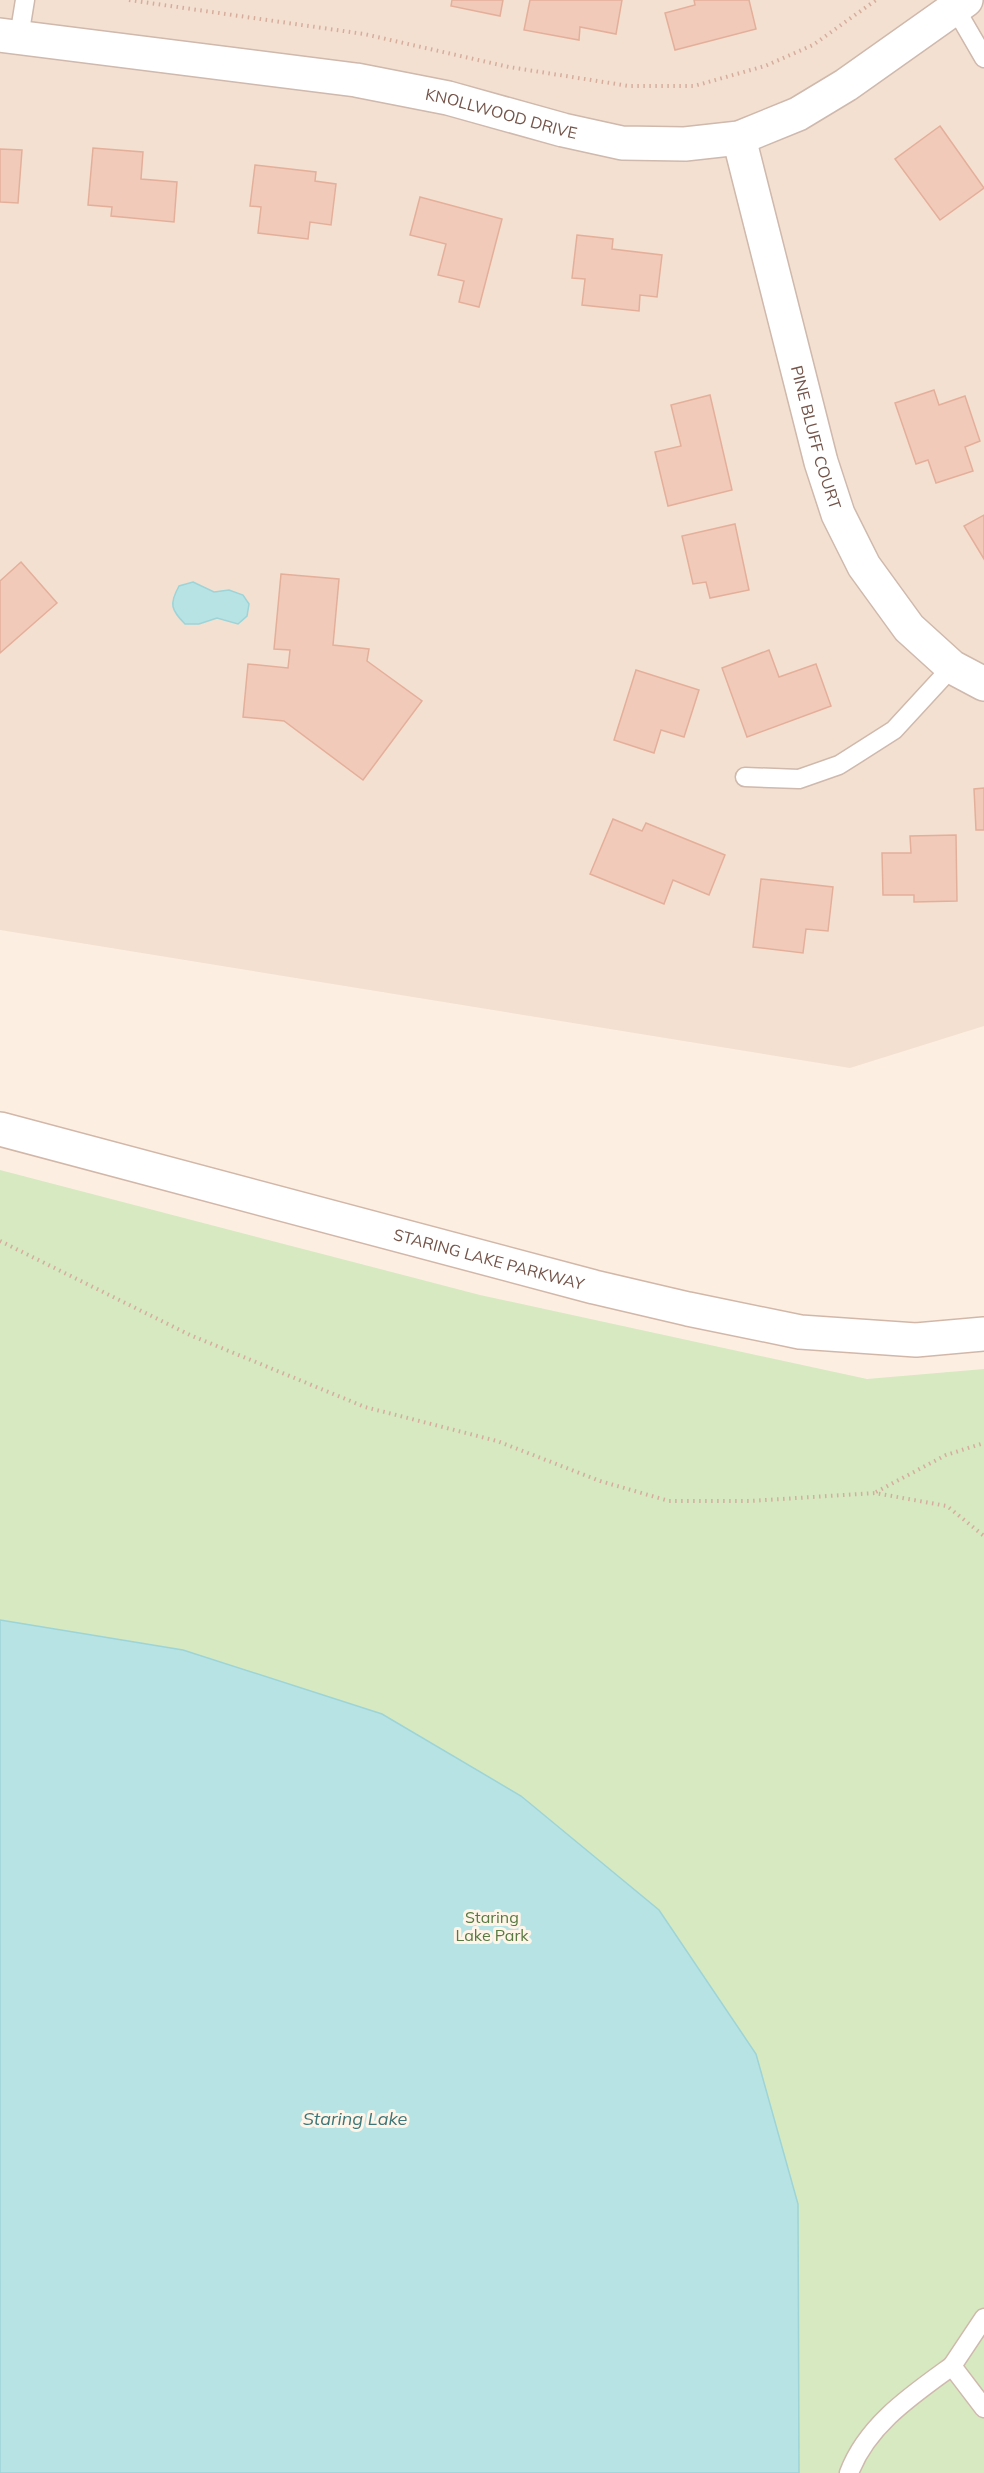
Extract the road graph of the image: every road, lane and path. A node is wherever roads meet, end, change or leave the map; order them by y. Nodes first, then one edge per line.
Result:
1 (25, 0) edge
2 (129, 0) edge
3 (876, 0) edge
4 (961, 4) edge
5 (10, 36) edge
6 (984, 58) edge
7 (739, 138) junction
8 (952, 667) junction
9 (984, 684) edge
10 (745, 777) dead end
11 (0, 1129) edge
12 (0, 1241) edge
13 (984, 1334) edge
14 (984, 1443) edge
15 (875, 1493) junction
16 (984, 1536) edge
17 (984, 2318) edge
18 (952, 2366) junction
19 (984, 2408) edge
20 (849, 2473) edge

1 - 5 lane
2 - 3 path
4 - 6 lane
4 - 7 street, KNOLLWOOD DRIVE
5 - 7 street, KNOLLWOOD DRIVE
7 - 8 street, PINE BLUFF COURT
8 - 9 street, PINE BLUFF COURT
8 - 10 lane
11 - 13 street, STARING LAKE PARKWAY
12 - 15 path
14 - 15 path
15 - 16 path
17 - 18 lane
18 - 19 lane
18 - 20 lane

